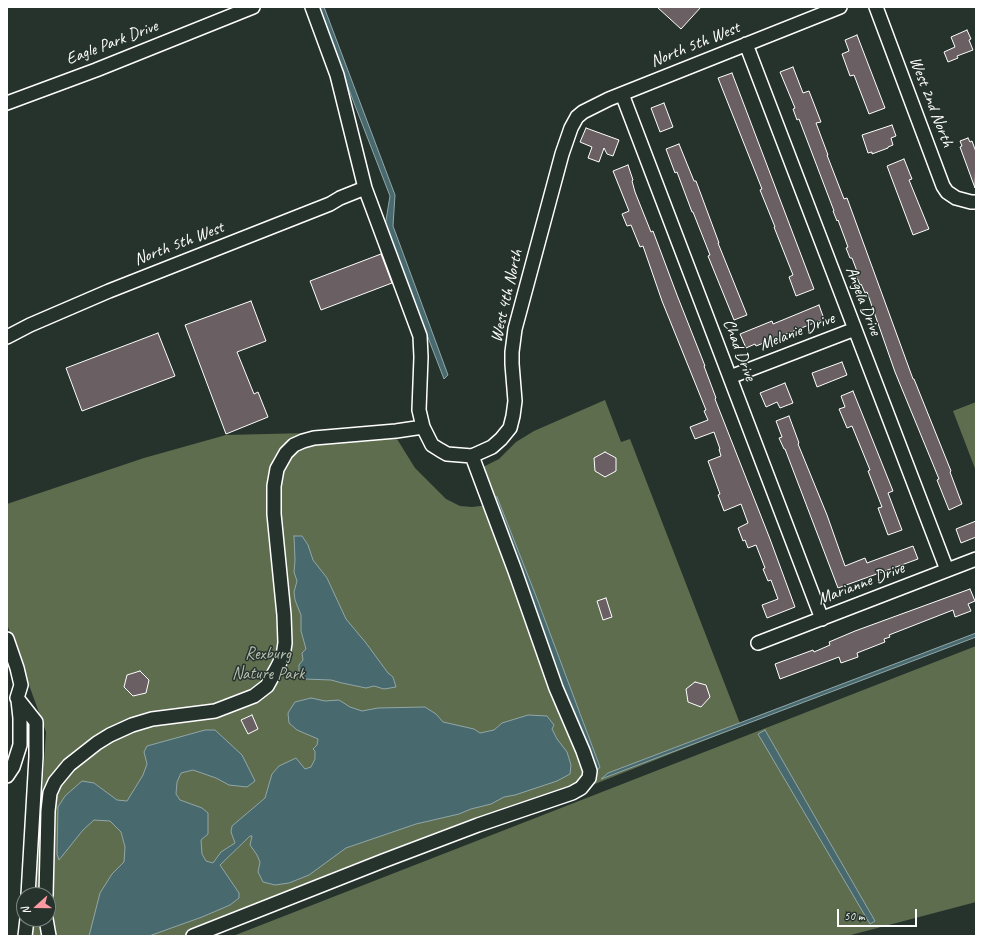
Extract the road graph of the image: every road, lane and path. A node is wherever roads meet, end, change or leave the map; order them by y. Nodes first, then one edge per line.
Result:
1 (252, 7) edge
2 (312, 7) edge
3 (840, 7) edge
4 (876, 7) edge
5 (746, 44) junction
6 (622, 94) junction
7 (7, 103) edge
8 (571, 128) joint
9 (365, 188) junction
10 (970, 201) edge
11 (855, 329) junction
12 (7, 337) edge
13 (730, 377) junction
14 (423, 427) junction
15 (472, 456) junction
16 (976, 559) edge
17 (947, 570) junction
18 (822, 619) junction
19 (7, 639) edge
20 (758, 643) dead end
21 (17, 698) junction
22 (7, 776) edge
23 (28, 887) edge
24 (46, 887) edge
25 (193, 936) edge

1 - 7 street, Eagle Park Drive
2 - 9 street, West 4th North
3 - 5 street, North 5th West
4 - 10 street, West 2nd North
5 - 6 street, North 5th West
5 - 11 street, Angela Drive
6 - 8 street, North 5th West
6 - 13 street, Chad Drive
8 - 15 street, West 4th North
9 - 12 street, North 5th West
9 - 14 street, West 4th North
11 - 13 street, Melanie Drive
11 - 17 street, Angela Drive
13 - 18 street, Chad Drive
14 - 15 street, West 4th North
14 - 24 street
15 - 25 street
16 - 17 street, Marianne Drive
17 - 18 street, Marianne Drive
18 - 20 street, Marianne Drive
19 - 21 street
21 - 22 street
21 - 23 street

